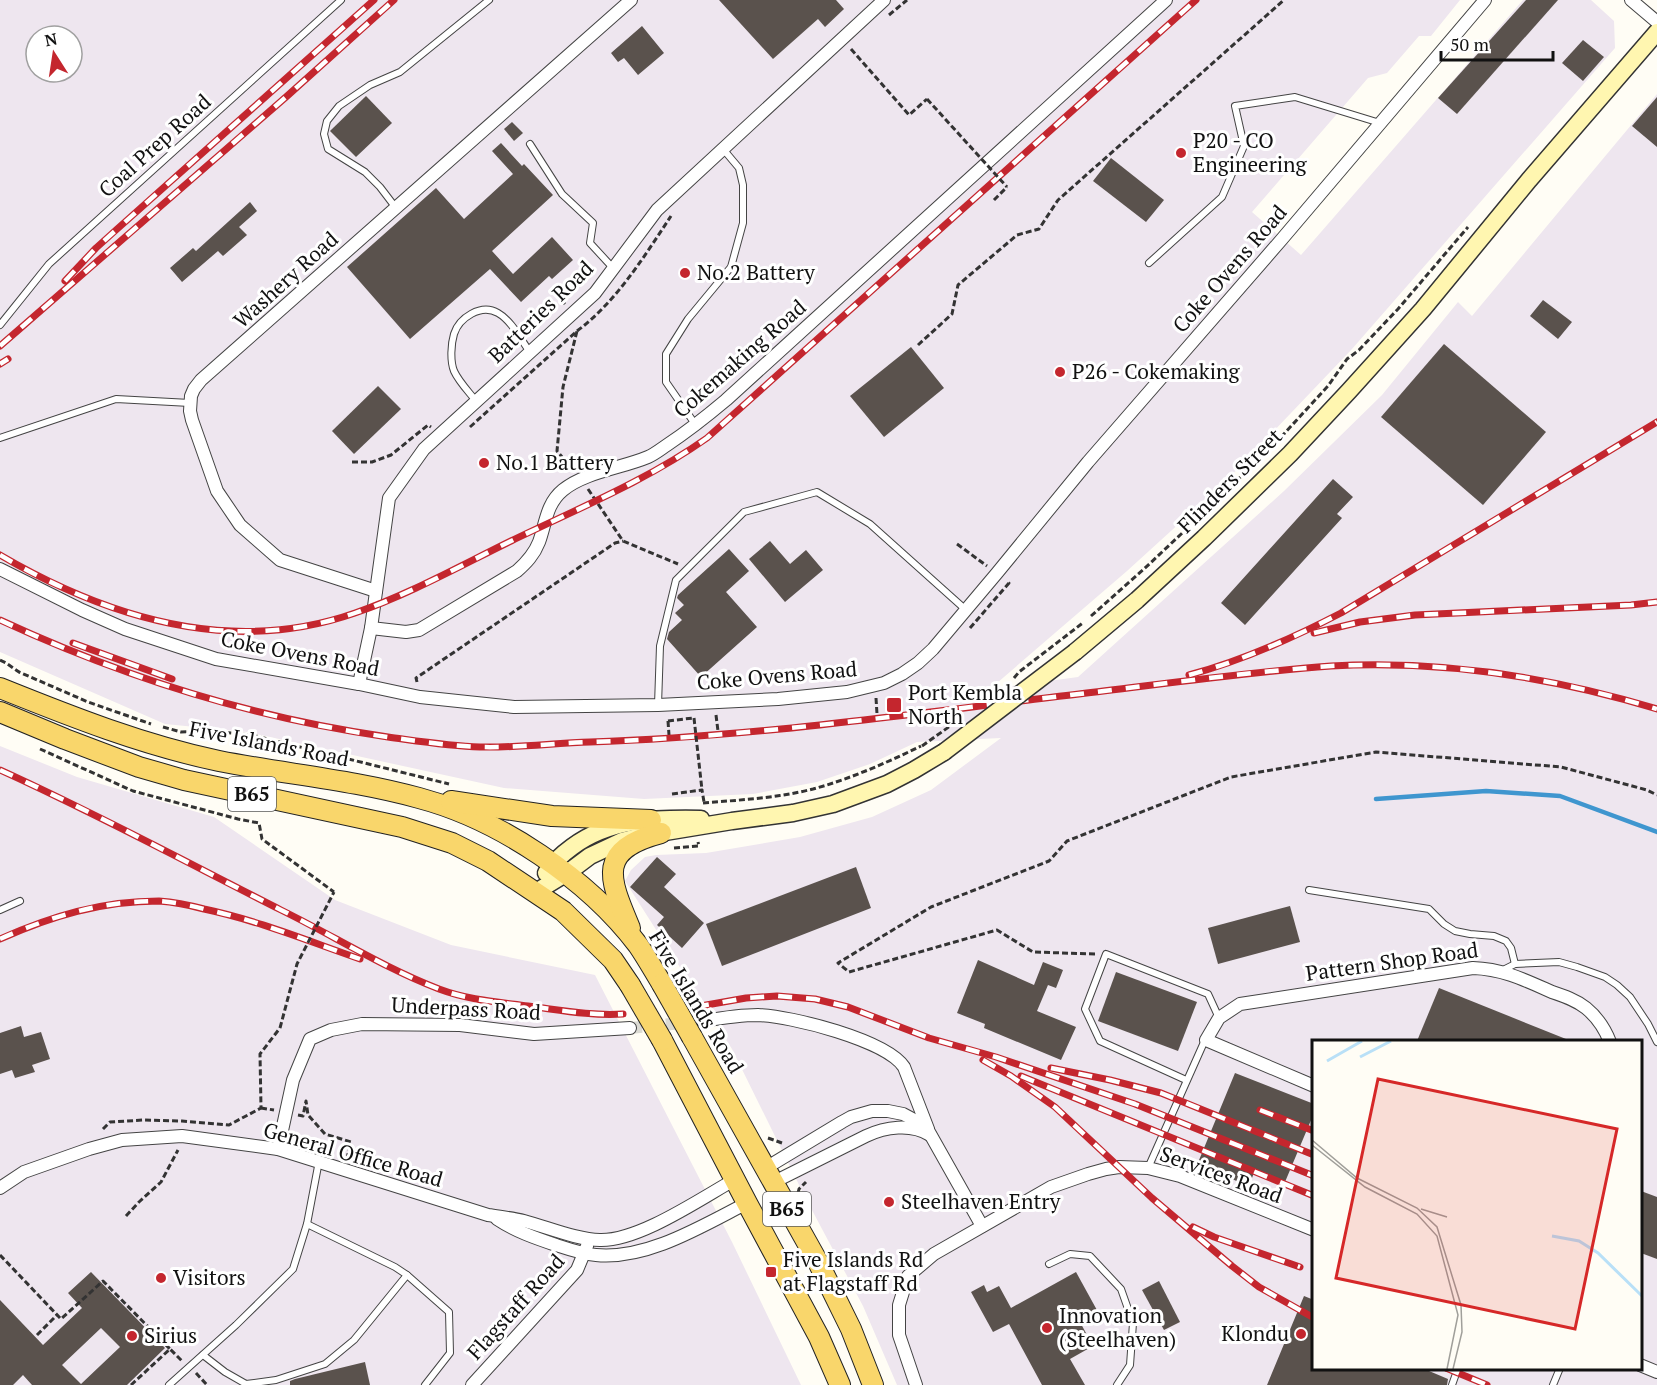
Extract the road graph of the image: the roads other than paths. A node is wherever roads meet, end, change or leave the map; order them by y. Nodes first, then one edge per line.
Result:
1 (341, 0) edge
2 (489, 0) edge
3 (631, 0) edge
4 (884, 0) edge
5 (1166, 0) edge
6 (1485, 0) edge
7 (1631, 0) edge
8 (1657, 22) edge
9 (1657, 32) edge
10 (1380, 123) junction
11 (530, 144) dead end
12 (723, 149) junction
13 (396, 208) junction
14 (1149, 263) dead end
15 (613, 268) junction
16 (0, 326) edge
17 (530, 352) junction
18 (476, 401) junction
19 (190, 403) junction
20 (695, 425) junction
21 (0, 438) edge
22 (0, 569) edge
23 (376, 591) junction
24 (966, 610) junction
25 (370, 628) junction
26 (359, 684) junction
27 (0, 688) edge
28 (657, 705) junction
29 (0, 712) edge
30 (407, 794) junction
31 (661, 834) junction
32 (559, 869) junction
33 (1309, 890) dead end
34 (536, 892) junction
35 (20, 901) dead end
36 (0, 910) edge
37 (636, 944) junction
38 (1515, 963) junction
39 (1500, 971) junction
40 (1219, 1018) junction
41 (630, 1028) tunnel mouth
42 (698, 1029) junction
43 (1206, 1040) junction
44 (1610, 1040) edge
45 (1657, 1042) edge
46 (1186, 1080) junction
47 (1312, 1085) edge
48 (933, 1138) junction
49 (278, 1149) junction
50 (319, 1161) junction
51 (1148, 1168) junction
52 (768, 1176) junction
53 (734, 1180) junction
54 (0, 1188) edge
55 (747, 1203) junction
56 (488, 1215) junction
57 (307, 1224) junction
58 (982, 1226) junction
59 (1312, 1229) edge
60 (590, 1239) junction
61 (585, 1253) junction
62 (1049, 1264) dead end
63 (407, 1275) junction
64 (203, 1355) junction
65 (1642, 1365) edge
66 (1457, 1370) edge
67 (1559, 1370) edge
68 (1657, 1372) edge
69 (169, 1385) edge
70 (425, 1385) edge
71 (472, 1385) edge
72 (840, 1385) edge
73 (873, 1385) edge
74 (916, 1385) edge
75 (1117, 1385) edge
76 (1452, 1385) edge
77 (1553, 1385) edge

1 - 16 lane, Coal Prep Road
2 - 13 lane
3 - 13 street, Washery Road
4 - 12 street, Batteries Road
5 - 20 street, Cokemaking Road
6 - 10 street, Coke Ovens Road
7 - 8 street
9 - 31 street, Flinders Street, bridge
10 - 14 lane
10 - 24 street, Coke Ovens Road
11 - 15 lane
12 - 15 street, Batteries Road
12 - 20 lane
13 - 19 street, Washery Road
15 - 17 street, Batteries Road
17 - 18 street, Batteries Road
17 - 18 lane
18 - 23 street, Batteries Road
19 - 21 lane
19 - 23 street
20 - 25 street, Cokemaking Road
22 - 26 street, Coke Ovens Road
23 - 25 street, Batteries Road
24 - 28 street, Coke Ovens Road
24 - 28 lane
25 - 26 street, Batteries Road
26 - 28 street, Coke Ovens Road
27 - 30 main road, Five Islands Road / B65
29 - 34 main road, B65
30 - 31 main road
30 - 32 main road, Five Islands Road / B65
31 - 32 street, Flinders Street
31 - 37 main road
32 - 34 street, Flinders Street
32 - 37 main road, Five Islands Road / B65
33 - 38 lane
34 - 53 main road, B65, bridge
35 - 36 lane
37 - 42 main road, Five Islands Road / B65, bridge
38 - 39 lane
38 - 45 lane
39 - 40 street, Pattern Shop Road
39 - 44 street, Pattern Shop Road
40 - 43 street, Pattern Shop Road
40 - 46 lane
41 - 49 street, Underpass Road
42 - 48 street
42 - 52 main road, Five Islands Road / B65
43 - 46 lane, Pattern Shop Road
43 - 47 street
46 - 51 lane, Pattern Shop Road
48 - 52 street
48 - 52 street
48 - 58 street
49 - 50 street, General Office Road
49 - 54 street, General Office Road
50 - 56 street, General Office Road
50 - 57 lane
51 - 58 street, Services Road
51 - 59 street, Services Road
52 - 73 main road, Five Islands Road / B65
53 - 55 main road, B65
53 - 60 street
55 - 61 street, Flagstaff Road
55 - 72 main road, B65
56 - 60 street, General Office Road
56 - 61 street, General Office Road
57 - 63 lane
57 - 64 lane
58 - 74 street, Services Road
60 - 61 street, Flagstaff Road
61 - 71 street, Flagstaff Road
62 - 75 lane
63 - 64 lane
63 - 70 lane
64 - 69 lane
65 - 68 street
66 - 76 lane
67 - 77 lane

